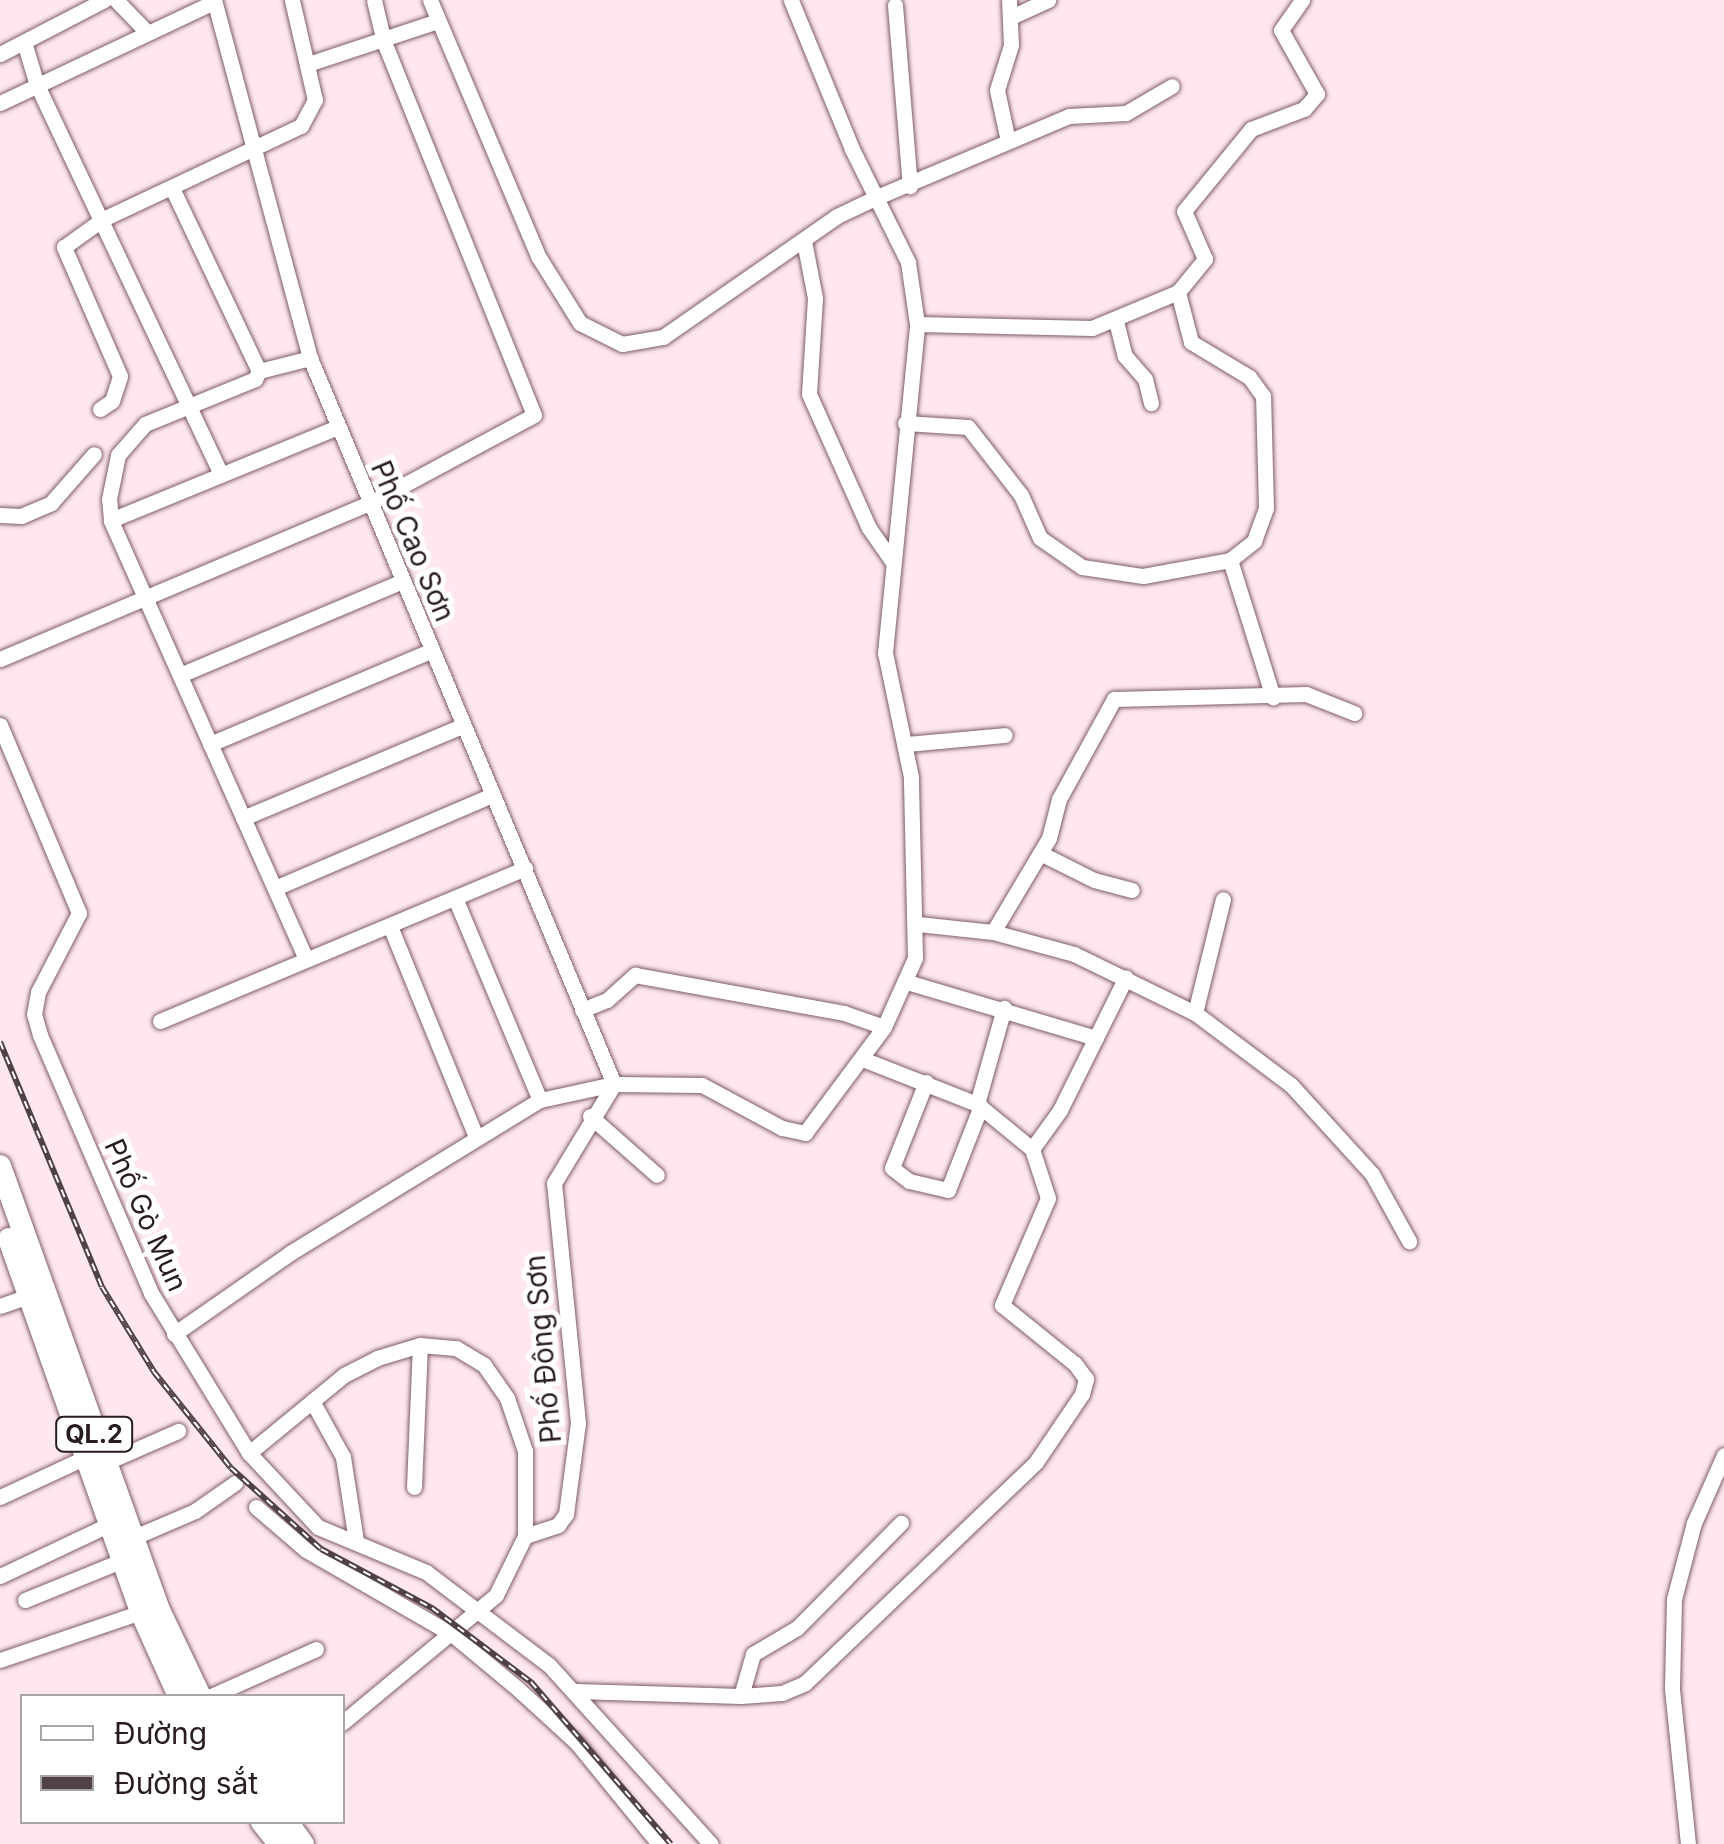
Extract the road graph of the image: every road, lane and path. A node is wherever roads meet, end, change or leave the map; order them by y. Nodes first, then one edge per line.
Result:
1 (104, 0) edge
2 (116, 0) edge
3 (292, 0) edge
4 (374, 0) edge
5 (430, 0) edge
6 (791, 0) edge
7 (1008, 0) edge
8 (1048, 0) edge
9 (1302, 0) edge
10 (214, 1) edge
11 (895, 5) dead end
12 (1011, 18) junction
13 (434, 22) junction
14 (147, 32) junction
15 (24, 42) junction
16 (384, 42) junction
17 (0, 54) edge
18 (308, 64) junction
19 (37, 85) junction
20 (1172, 86) dead end
21 (0, 103) edge
22 (1008, 142) junction
23 (250, 153) junction
24 (910, 186) junction
25 (173, 190) junction
26 (877, 196) junction
27 (103, 219) junction
28 (804, 241) junction
29 (1178, 292) junction
30 (1116, 321) junction
31 (916, 324) junction
32 (310, 358) junction
33 (259, 371) junction
34 (1151, 404) dead end
35 (189, 406) junction
36 (100, 409) dead end
37 (905, 423) junction
38 (338, 427) junction
39 (94, 454) dead end
40 (221, 475) junction
41 (370, 503) junction
42 (0, 515) edge
43 (111, 520) junction
44 (1230, 560) junction
45 (892, 561) junction
46 (403, 582) junction
47 (146, 598) junction
48 (432, 650) junction
49 (0, 659) edge
50 (180, 675) junction
51 (1272, 697) junction
52 (1354, 713) dead end
53 (0, 726) edge
54 (462, 726) junction
55 (1006, 735) dead end
56 (210, 744) junction
57 (906, 744) junction
58 (492, 795) junction
59 (243, 818) junction
60 (1040, 853) junction
61 (525, 868) junction
62 (275, 888) junction
63 (1132, 890) dead end
64 (455, 898) junction
65 (1223, 899) dead end
66 (918, 924) junction
67 (390, 926) junction
68 (993, 932) junction
69 (306, 960) junction
70 (1126, 977) junction
71 (908, 982) junction
72 (1004, 1008) junction
73 (582, 1010) junction
74 (1195, 1013) junction
75 (160, 1020) dead end
76 (884, 1027) junction
77 (1096, 1038) junction
78 (863, 1060) junction
79 (926, 1082) junction
80 (614, 1084) junction
81 (540, 1100) junction
82 (979, 1105) junction
83 (590, 1116) junction
84 (476, 1137) junction
85 (1032, 1149) junction
86 (0, 1166) edge
87 (657, 1175) dead end
88 (0, 1212) edge
89 (1409, 1241) dead end
90 (28, 1296) junction
91 (0, 1306) edge
92 (174, 1334) junction
93 (420, 1345) junction
94 (312, 1401) junction
95 (178, 1431) dead end
96 (249, 1453) junction
97 (1724, 1455) edge
98 (95, 1460) junction
99 (236, 1483) dead end
100 (414, 1487) dead end
101 (0, 1497) edge
102 (256, 1507) dead end
103 (900, 1523) dead end
104 (110, 1524) junction
105 (524, 1536) junction
106 (356, 1541) junction
107 (128, 1549) junction
108 (0, 1576) edge
109 (25, 1600) dead end
110 (480, 1609) junction
111 (141, 1612) junction
112 (453, 1635) junction
113 (316, 1649) dead end
114 (0, 1660) edge
115 (576, 1690) junction
116 (177, 1694) edge
117 (199, 1694) edge
118 (215, 1694) edge
119 (740, 1696) junction
120 (345, 1720) edge
121 (659, 1844) edge
122 (711, 1844) edge
123 (1688, 1844) edge

1 - 15 street
2 - 14 street
3 - 18 street
4 - 16 street
5 - 13 street
6 - 26 street
7 - 12 street
8 - 12 street
9 - 29 street
10 - 14 street
10 - 23 street, Phố Cao Sơn
11 - 24 street
12 - 22 street
13 - 16 street
13 - 28 street
14 - 19 street
15 - 17 street
15 - 19 street
16 - 18 street
16 - 41 street
18 - 23 street
19 - 21 street
19 - 27 street
20 - 22 street
22 - 24 street
23 - 25 street
23 - 32 street, Phố Cao Sơn
24 - 26 street
25 - 27 street
25 - 33 street
26 - 28 street
26 - 31 street
27 - 35 street
27 - 36 street
28 - 45 street
29 - 30 street
29 - 44 street
30 - 31 street
30 - 34 street
31 - 37 street
32 - 33 street
32 - 38 street, Phố Cao Sơn
33 - 35 street
35 - 40 street
35 - 43 street
37 - 44 street
37 - 45 street
38 - 40 street
38 - 41 street, Phố Cao Sơn
39 - 42 street
40 - 43 street
41 - 46 street, Phố Cao Sơn
41 - 47 street
43 - 47 street
44 - 51 street
45 - 57 street
46 - 48 street, Phố Cao Sơn
46 - 50 street
47 - 49 street
47 - 50 street
48 - 54 street, Phố Cao Sơn
48 - 56 street
50 - 56 street
51 - 52 street
51 - 60 street
53 - 92 street, Phố Gò Mun
54 - 58 street, Phố Cao Sơn
54 - 59 street
55 - 57 street
56 - 59 street
57 - 66 street
58 - 61 street, Phố Cao Sơn
58 - 62 street
59 - 62 street
60 - 63 street
60 - 68 street
61 - 64 street
61 - 73 street, Phố Cao Sơn
62 - 69 street
64 - 67 street
64 - 81 street
65 - 74 street
66 - 68 street
66 - 71 street
67 - 69 street
67 - 84 street
68 - 70 street
69 - 75 street
70 - 74 street
70 - 77 street
71 - 72 street
71 - 76 street
72 - 77 street
72 - 82 street
73 - 76 street
73 - 80 street, Phố Cao Sơn
74 - 89 street
76 - 78 street
77 - 85 street
78 - 79 street
78 - 80 street
79 - 82 street
79 - 82 street
80 - 81 street
80 - 83 street, Phố Đông Sơn
81 - 84 street
82 - 85 street
83 - 87 street
83 - 105 street, Phố Đông Sơn
84 - 92 street
85 - 119 street
86 - 98 highway, QL.2
88 - 90 highway, QL.2
90 - 91 street
90 - 98 highway, QL.2
92 - 96 street, Phố Gò Mun
93 - 94 street
93 - 100 street
93 - 105 street
94 - 96 street
94 - 106 street
95 - 98 street
96 - 106 street, Phố Gò Mun
97 - 123 street
98 - 101 street
98 - 104 highway, QL.2
98 - 107 highway, QL.2
99 - 107 street
102 - 112 street
103 - 119 street
104 - 107 highway, QL.2
104 - 108 street
105 - 110 street
106 - 110 street, Phố Gò Mun
107 - 109 street
107 - 111 highway, QL.2
107 - 117 highway, QL.2
110 - 112 street
110 - 115 street, Phố Gò Mun
111 - 114 street
111 - 116 highway, QL.2
112 - 120 street
112 - 121 street
113 - 118 street
115 - 119 street
115 - 122 street, Phố Gò Mun

